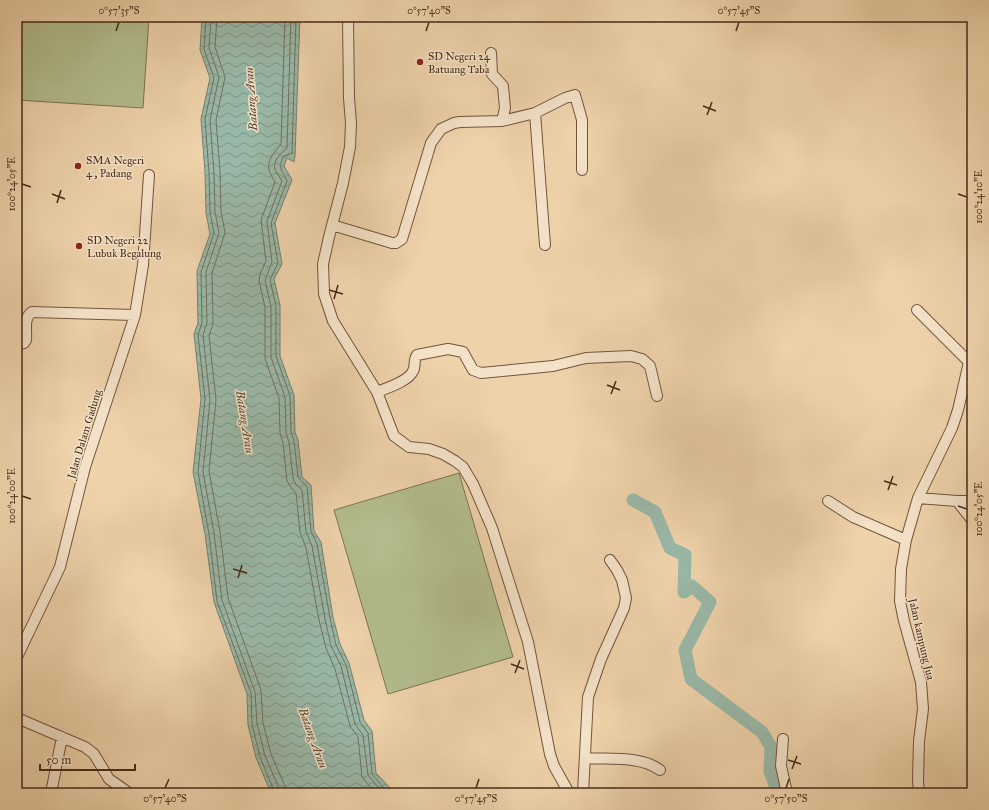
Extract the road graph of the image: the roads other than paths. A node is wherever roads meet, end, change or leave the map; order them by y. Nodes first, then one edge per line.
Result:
1 (348, 17) edge
2 (491, 53) dead end
3 (535, 114) junction
4 (502, 120) junction
5 (582, 170) dead end
6 (149, 175) dead end
7 (332, 225) junction
8 (546, 245) dead end
9 (917, 310) dead end
10 (135, 315) junction
11 (17, 345) edge
12 (971, 360) edge
13 (377, 392) junction
14 (657, 396) dead end
15 (918, 498) junction
16 (828, 501) dead end
17 (957, 501) junction
18 (972, 501) edge
19 (972, 520) edge
20 (906, 540) junction
21 (610, 560) dead end
22 (17, 657) edge
23 (17, 718) edge
24 (62, 736) junction
25 (783, 739) dead end
26 (585, 758) junction
27 (660, 770) dead end
28 (51, 793) edge
29 (129, 793) edge
30 (569, 793) edge
31 (583, 793) edge
32 (787, 793) edge
33 (919, 793) edge

1 - 7 street
2 - 4 street
3 - 4 street
3 - 5 street
3 - 8 street
4 - 7 street
6 - 10 street, Jalan Dalam Gadung
7 - 13 street
9 - 12 street
10 - 11 street
10 - 22 street, Jalan Dalam Gadung
12 - 15 street, Jalan kampung Jua
13 - 14 street
13 - 30 street
15 - 17 street
15 - 20 street, Jalan kampung Jua
16 - 20 street
17 - 18 street
17 - 19 street
20 - 33 street, Jalan kampung Jua
21 - 26 street
23 - 24 street
24 - 28 street
24 - 29 street
25 - 32 street
26 - 27 street
26 - 31 street

